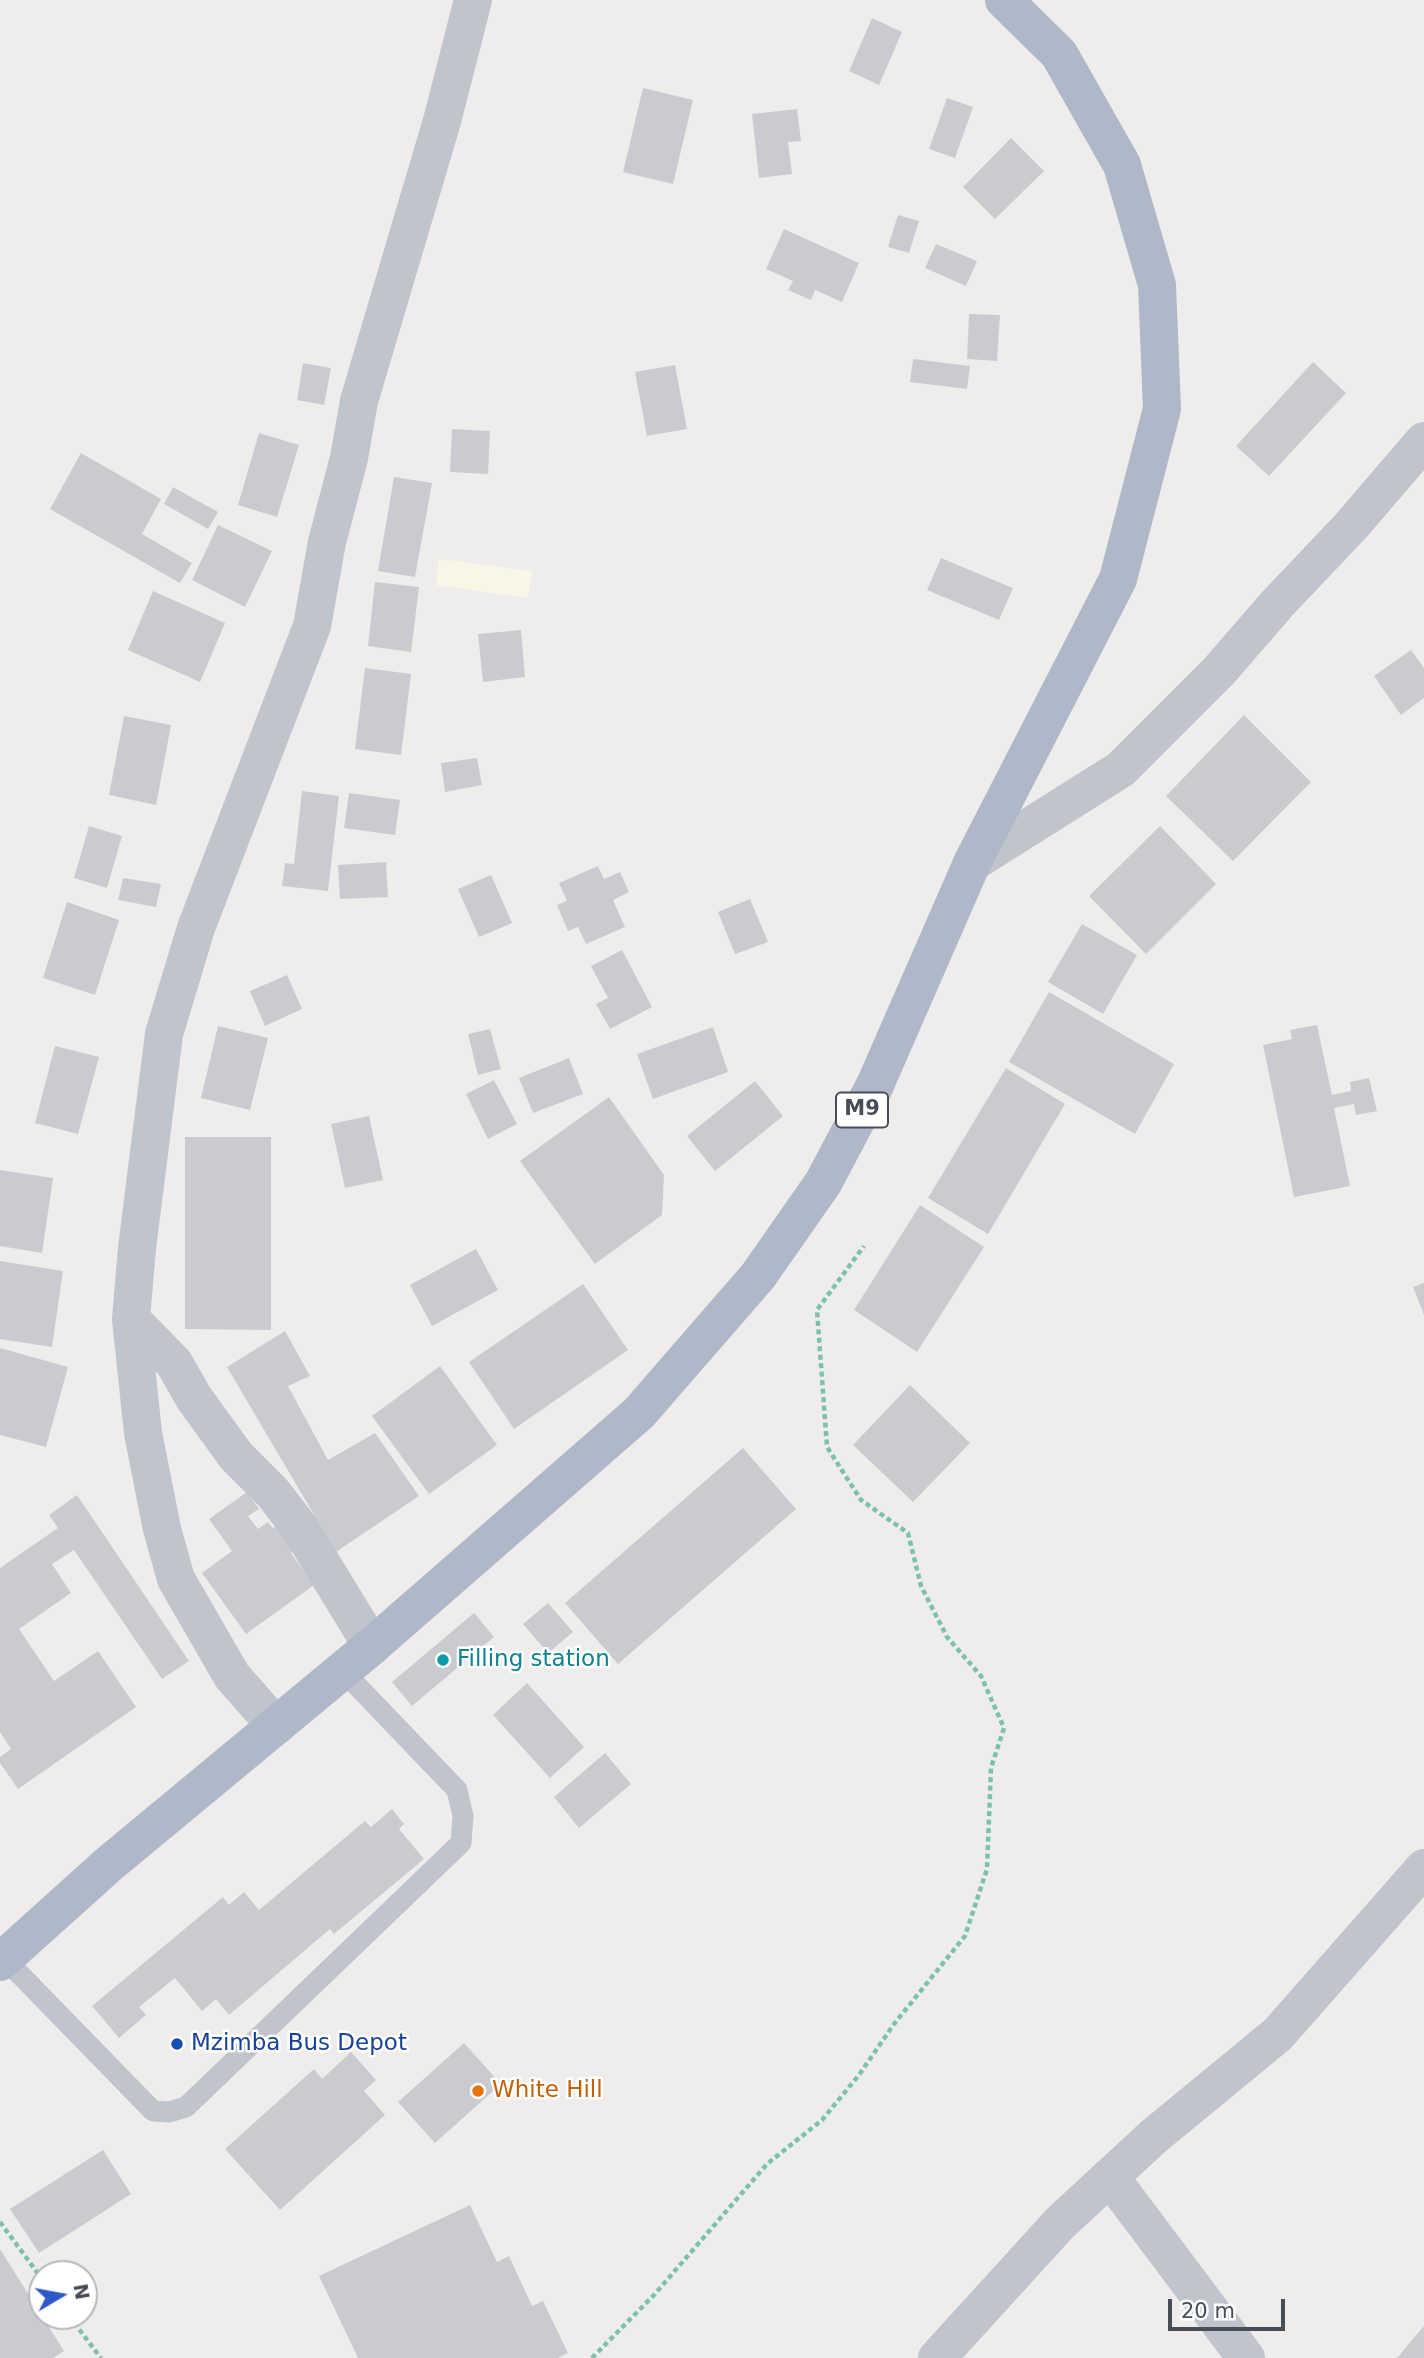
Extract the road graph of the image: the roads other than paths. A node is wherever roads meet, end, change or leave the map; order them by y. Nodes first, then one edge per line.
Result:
1 (473, 0) edge
2 (1004, 0) edge
3 (1424, 441) edge
4 (972, 863) junction
5 (131, 1319) junction
6 (372, 1646) junction
7 (342, 1670) junction
8 (276, 1726) junction
9 (1424, 1868) edge
10 (2, 1960) edge
11 (1110, 2177) junction
12 (937, 2358) edge
13 (1246, 2358) edge

1 - 5 street
2 - 4 main road, M9
3 - 4 street
4 - 6 main road, M9
5 - 6 street
5 - 8 street
6 - 7 main road, M9
7 - 8 main road, M9
7 - 10 lane
8 - 10 main road, M9
9 - 11 street
11 - 12 street
11 - 13 street

